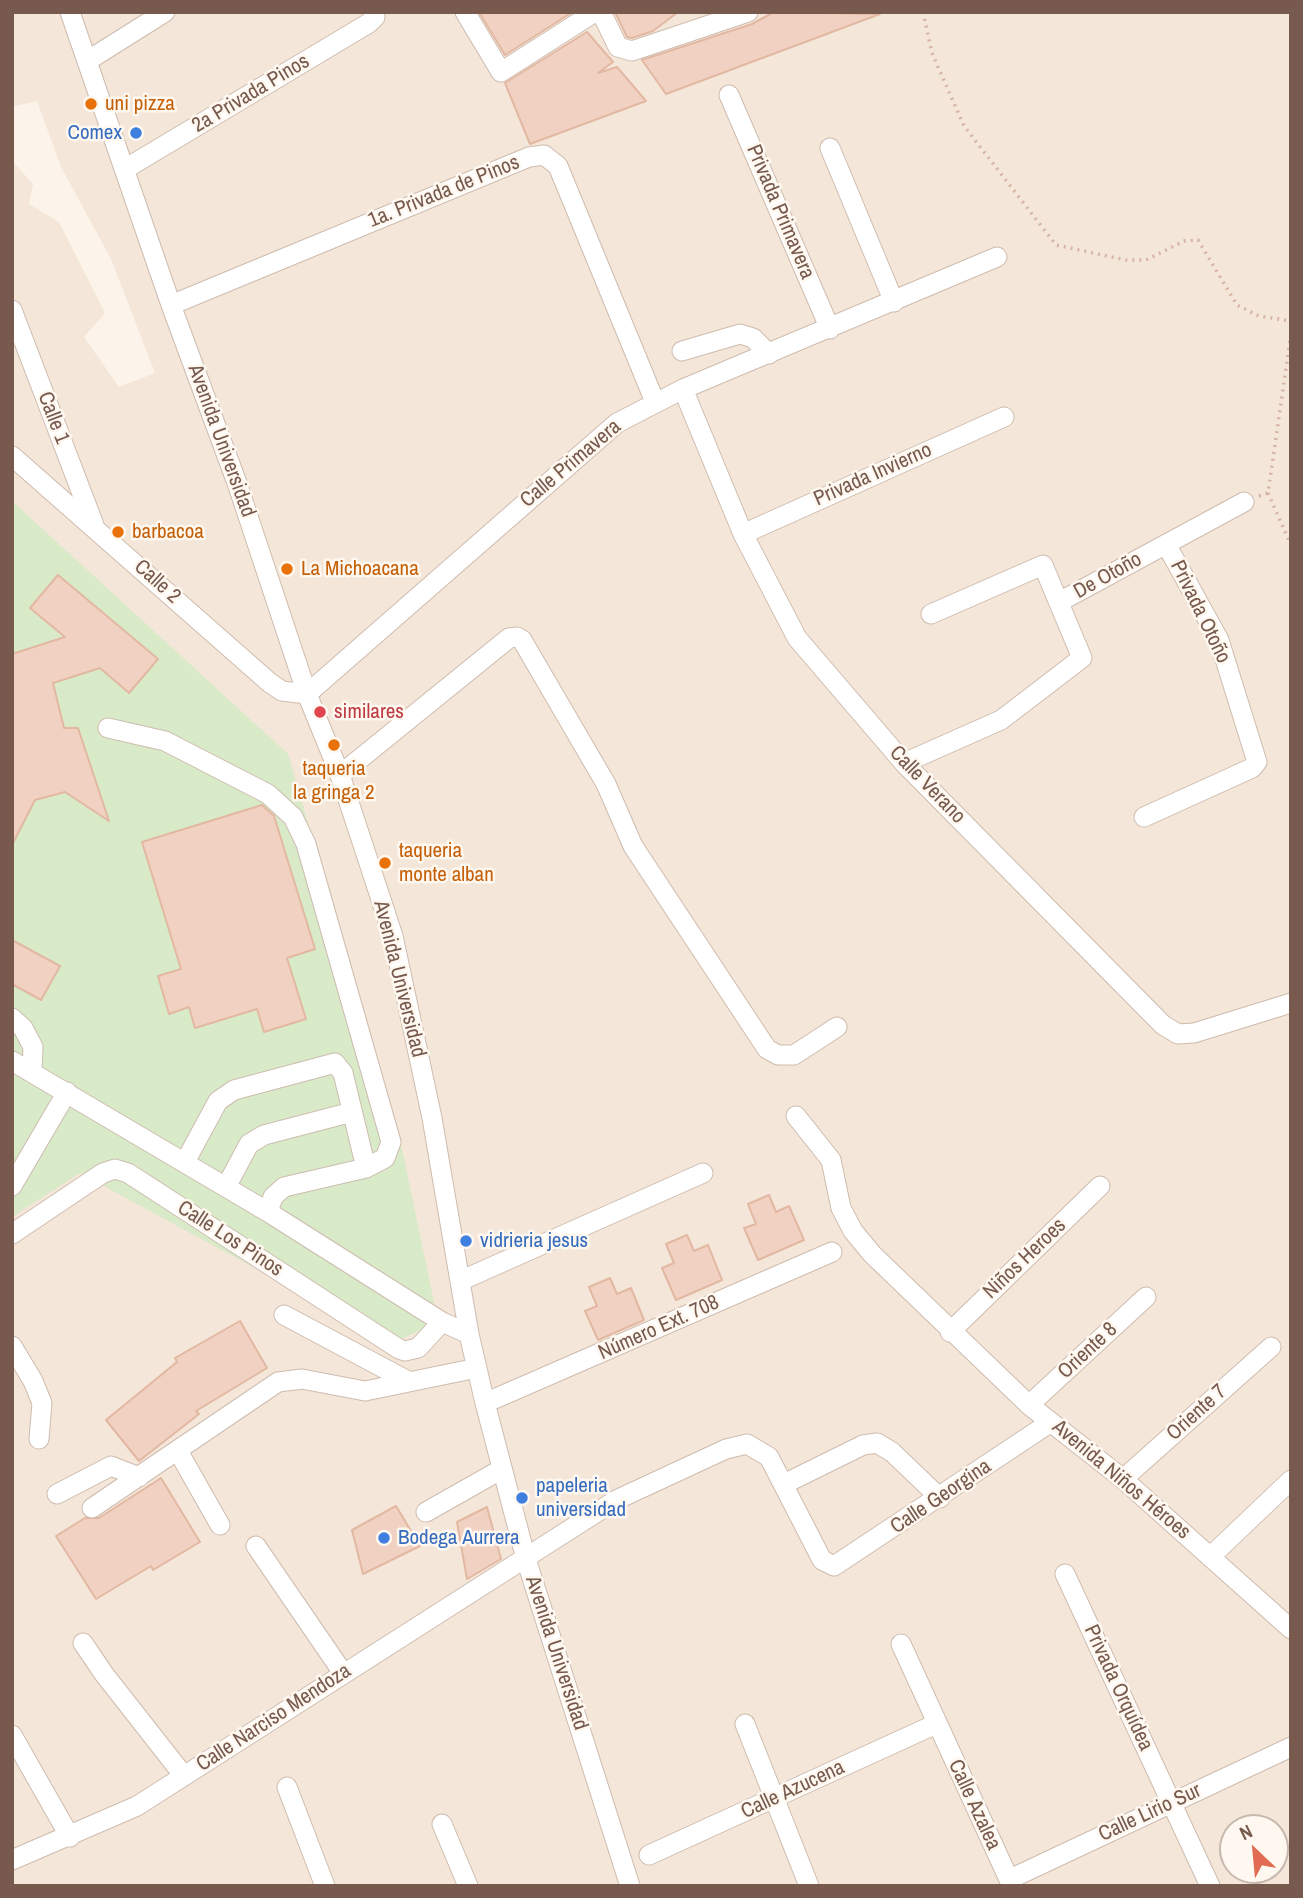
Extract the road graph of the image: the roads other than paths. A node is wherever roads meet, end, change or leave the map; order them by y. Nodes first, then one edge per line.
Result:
1 (70, 12) edge
2 (164, 12) edge
3 (466, 12) edge
4 (595, 12) edge
5 (601, 12) edge
6 (748, 12) edge
7 (374, 14) edge
8 (87, 61) junction
9 (730, 95) dead end
10 (830, 148) dead end
11 (125, 169) junction
12 (997, 257) dead end
13 (894, 302) junction
14 (171, 305) junction
15 (12, 310) edge
16 (830, 329) junction
17 (682, 351) dead end
18 (769, 354) junction
19 (683, 388) junction
20 (655, 402) junction
21 (1004, 417) dead end
22 (13, 458) edge
23 (1244, 502) road end
24 (94, 526) junction
25 (743, 534) junction
26 (1166, 544) junction
27 (1060, 601) junction
28 (931, 614) dead end
29 (307, 694) junction
30 (108, 728) dead end
31 (904, 763) junction
32 (340, 775) junction
33 (1144, 817) dead end
34 (1291, 1003) edge
35 (12, 1017) edge
36 (837, 1027) dead end
37 (18, 1066) edge
38 (68, 1092) junction
39 (352, 1112) junction
40 (796, 1116) dead end
41 (185, 1162) junction
42 (366, 1168) junction
43 (703, 1173) dead end
44 (12, 1186) edge
45 (226, 1186) junction
46 (1100, 1186) dead end
47 (268, 1212) junction
48 (12, 1234) edge
49 (832, 1252) dead end
50 (460, 1281) junction
51 (1146, 1297) dead end
52 (285, 1315) dead end
53 (442, 1322) junction
54 (950, 1332) junction
55 (469, 1334) junction
56 (12, 1346) edge
57 (1271, 1347) dead end
58 (477, 1368) junction
59 (406, 1380) junction
60 (485, 1404) junction
61 (1029, 1405) junction
62 (1051, 1422) junction
63 (39, 1439) dead end
64 (178, 1451) junction
65 (502, 1469) junction
66 (139, 1477) junction
67 (1123, 1479) junction
68 (1291, 1480) edge
69 (784, 1484) junction
70 (57, 1494) dead end
71 (940, 1498) junction
72 (92, 1508) dead end
73 (426, 1512) dead end
74 (220, 1525) dead end
75 (256, 1546) dead end
76 (1210, 1557) junction
77 (526, 1559) junction
78 (828, 1566) joint
79 (1065, 1574) dead end
80 (1289, 1625) edge
81 (83, 1643) dead end
82 (901, 1644) dead end
83 (343, 1673) junction
84 (745, 1724) dead end
85 (936, 1724) junction
86 (12, 1735) edge
87 (1291, 1747) edge
88 (184, 1776) junction
89 (287, 1787) dead end
90 (775, 1798) junction
91 (1172, 1802) junction
92 (442, 1824) dead end
93 (70, 1837) junction
94 (649, 1855) dead end
95 (12, 1860) edge
96 (1011, 1883) edge
97 (325, 1886) edge
98 (468, 1886) edge
99 (630, 1886) edge
100 (809, 1886) edge
101 (1210, 1886) edge

1 - 8 street, Avenida Universidad
2 - 8 street
3 - 4 street
5 - 6 street
7 - 11 street, 2a Privada Pinos
8 - 11 street, Avenida Universidad
9 - 16 street, Privada Primavera
10 - 13 street
11 - 14 street, Avenida Universidad
12 - 13 street, Calle Primavera
13 - 16 street, Calle Primavera
14 - 20 street, 1a. Privada de Pinos
14 - 29 street, Avenida Universidad
15 - 24 street, Calle 1
16 - 18 street, Calle Primavera
17 - 18 street
18 - 19 street, Calle Primavera
19 - 20 street, Calle Primavera
19 - 25 street, Calle Verano
20 - 29 street, Calle Primavera
21 - 25 street, Privada Invierno
22 - 24 street, Calle 2
23 - 26 street, De Otoño
24 - 29 street, Calle 2
25 - 31 street, Calle Verano
26 - 27 street, De Otoño
26 - 33 street, Privada Otoño
27 - 28 street
27 - 31 street, De Otoño
29 - 32 street, Avenida Universidad
30 - 42 street
31 - 34 street, Calle Verano
32 - 36 street
32 - 50 street, Avenida Universidad
35 - 37 street
37 - 38 street
38 - 41 street
38 - 44 street
39 - 41 street
39 - 42 street
39 - 45 street
40 - 54 street, Avenida Niños Héroes
41 - 45 street
42 - 47 street
43 - 50 street
45 - 47 street
46 - 54 street, Niños Heroes
47 - 53 street
48 - 53 street, Calle Los Pinos
49 - 60 street, Número Ext. 708
50 - 55 street, Avenida Universidad
51 - 61 street, Oriente 8
52 - 59 street
53 - 55 street
54 - 61 street, Avenida Niños Héroes
55 - 58 street, Avenida Universidad
56 - 63 street
57 - 67 street, Oriente 7
58 - 59 street
58 - 60 street, Avenida Universidad
59 - 64 street
60 - 65 street, Avenida Universidad
61 - 62 street, Avenida Niños Héroes
62 - 67 street, Avenida Niños Héroes
62 - 71 street, Calle Georgina
64 - 66 street
64 - 74 street
65 - 73 street
65 - 77 street, Avenida Universidad
66 - 70 street
66 - 72 street
67 - 76 street, Avenida Niños Héroes
68 - 76 street
69 - 71 street
69 - 77 street, Calle Narciso Mendoza
69 - 78 street, Calle Narciso Mendoza
71 - 78 street, Calle Georgina
75 - 83 street
76 - 80 street, Avenida Niños Héroes
77 - 83 street, Calle Narciso Mendoza
77 - 99 street, Avenida Universidad
79 - 91 street, Privada Orquídea
81 - 88 street
82 - 85 street, Calle Azalea
83 - 88 street, Calle Narciso Mendoza
84 - 90 street
85 - 90 street, Calle Azucena
85 - 96 street, Calle Azalea
86 - 93 street
87 - 91 street, Calle Lirio Sur
88 - 93 street, Calle Narciso Mendoza
89 - 97 street
90 - 94 street, Calle Azucena
90 - 100 street
91 - 96 street, Calle Lirio Sur
91 - 101 street, Privada Orquídea
92 - 98 street
93 - 95 street, Calle Narciso Mendoza

